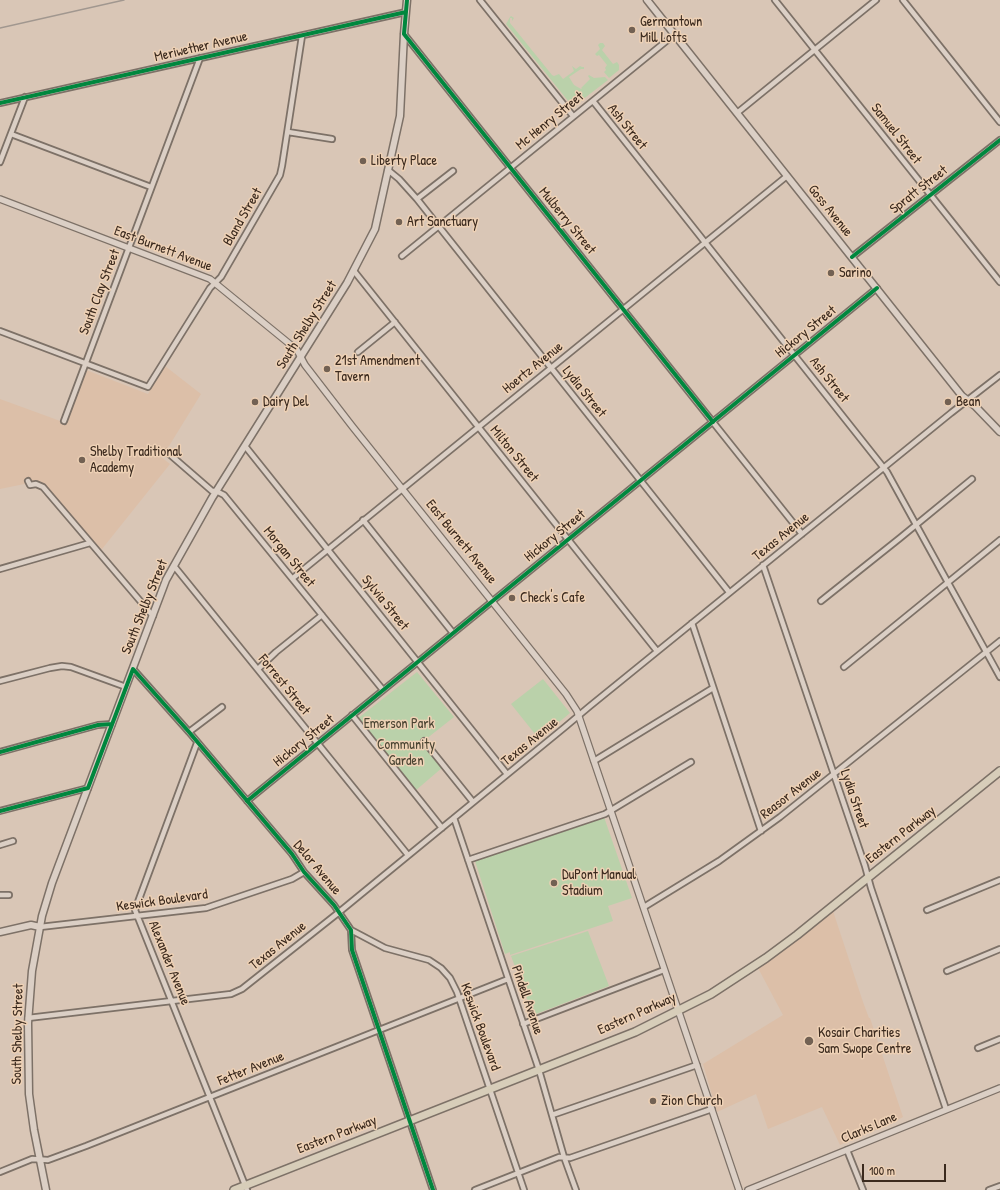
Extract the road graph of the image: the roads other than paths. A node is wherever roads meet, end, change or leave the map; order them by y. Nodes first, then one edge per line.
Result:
1 (407, 0) edge
2 (480, 0) edge
3 (647, 0) edge
4 (775, 0) edge
5 (876, 0) edge
6 (903, 0) edge
7 (406, 12) junction
8 (404, 34) junction
9 (675, 34) junction
10 (302, 36) junction
11 (815, 50) junction
12 (200, 58) junction
13 (24, 98) junction
14 (593, 101) junction
15 (0, 103) edge
16 (737, 113) junction
17 (573, 116) junction
18 (1000, 122) edge
19 (288, 132) junction
20 (11, 134) junction
21 (332, 139) dead end
22 (1000, 140) edge
23 (0, 162) edge
24 (510, 168) junction
25 (388, 170) junction
26 (453, 171) dead end
27 (787, 176) junction
28 (151, 187) junction
29 (930, 195) junction
30 (0, 199) edge
31 (417, 200) junction
32 (438, 227) junction
33 (705, 243) junction
34 (129, 248) junction
35 (402, 256) dead end
36 (852, 257) junction
37 (354, 271) junction
38 (1000, 282) edge
39 (215, 283) junction
40 (877, 288) junction
41 (623, 309) junction
42 (396, 322) junction
43 (0, 331) edge
44 (358, 352) dead end
45 (795, 355) junction
46 (301, 357) junction
47 (85, 363) junction
48 (551, 368) junction
49 (1000, 375) edge
50 (968, 400) junction
51 (64, 421) dead end
52 (713, 422) junction
53 (478, 427) junction
54 (1000, 432) edge
55 (245, 446) junction
56 (167, 452) dead end
57 (884, 468) junction
58 (972, 479) dead end
59 (28, 481) dead end
60 (640, 481) junction
61 (402, 488) junction
62 (216, 491) junction
63 (363, 520) junction
64 (916, 524) junction
65 (802, 534) junction
66 (568, 539) junction
67 (1000, 540) edge
68 (90, 543) junction
69 (328, 549) junction
70 (763, 565) junction
71 (174, 566) junction
72 (0, 568) edge
73 (292, 578) junction
74 (948, 582) junction
75 (730, 592) junction
76 (492, 601) junction
77 (821, 601) dead end
78 (322, 615) junction
79 (153, 616) junction
80 (692, 623) junction
81 (453, 633) junction
82 (1000, 641) edge
83 (657, 651) junction
84 (986, 652) junction
85 (418, 662) junction
86 (844, 667) dead end
87 (133, 668) junction
88 (258, 669) junction
89 (1000, 677) edge
90 (0, 681) edge
91 (126, 687) junction
92 (713, 688) junction
93 (383, 690) junction
94 (222, 707) dead end
95 (352, 715) junction
96 (579, 715) junction
97 (112, 724) junction
98 (189, 732) junction
99 (424, 741) dead end
100 (198, 744) junction
101 (318, 744) junction
102 (0, 752) edge
103 (594, 761) junction
104 (691, 762) dead end
105 (1000, 771) edge
106 (507, 774) junction
107 (835, 774) junction
108 (88, 788) junction
109 (247, 801) junction
110 (473, 802) junction
111 (611, 810) junction
112 (0, 811) edge
113 (454, 818) junction
114 (442, 828) junction
115 (761, 831) junction
116 (14, 841) dead end
117 (0, 845) edge
118 (408, 855) junction
119 (468, 860) junction
120 (304, 872) junction
121 (868, 877) junction
122 (1000, 880) edge
123 (0, 895) edge
124 (9, 895) dead end
125 (644, 907) junction
126 (927, 910) dead end
127 (338, 913) junction
128 (138, 916) junction
129 (40, 927) junction
130 (351, 930) junction
131 (0, 932) edge
132 (1000, 950) edge
133 (664, 970) junction
134 (947, 971) dead end
135 (508, 979) junction
136 (460, 998) junction
137 (172, 1002) junction
138 (678, 1011) junction
139 (28, 1018) junction
140 (523, 1024) junction
141 (379, 1030) junction
142 (1000, 1040) edge
143 (978, 1048) dead end
144 (697, 1065) junction
145 (539, 1070) junction
146 (1000, 1088) edge
147 (490, 1089) junction
148 (210, 1097) junction
149 (712, 1109) junction
150 (946, 1109) junction
151 (552, 1115) junction
152 (409, 1121) junction
153 (847, 1150) junction
154 (564, 1157) junction
155 (39, 1160) junction
156 (0, 1172) edge
157 (518, 1173) junction
158 (1000, 1186) edge
159 (246, 1188) edge
160 (46, 1190) edge
161 (234, 1190) edge
162 (433, 1190) edge
163 (475, 1190) edge
164 (524, 1190) edge
165 (576, 1190) edge
166 (739, 1190) edge
167 (748, 1190) edge
168 (863, 1190) edge
169 (989, 1190) edge

1 - 7 main road, South Shelby Street
2 - 17 street
3 - 9 main road, Goss Avenue
4 - 11 street, Samuel Street
5 - 11 street
6 - 18 street
7 - 8 main road, South Shelby Street
7 - 10 street, Meriwether Avenue
8 - 24 street, Mulberry Street
8 - 25 main road, South Shelby Street
9 - 14 street, Mc Henry Street
9 - 16 main road, Goss Avenue
10 - 12 street, Meriwether Avenue
10 - 19 street, Bland Street
11 - 16 street
11 - 29 street, Samuel Street
12 - 13 street, Meriwether Avenue
12 - 28 street, South Clay Street
13 - 15 street, Meriwether Avenue
13 - 20 street
14 - 17 street, Mc Henry Street
14 - 33 street, Ash Street
16 - 27 main road, Goss Avenue
17 - 24 street, Mc Henry Street
19 - 21 street
19 - 39 street, Bland Street
20 - 23 street
20 - 28 street
22 - 29 street, Spratt Street
24 - 32 street, Mc Henry Street
24 - 41 street, Mulberry Street
25 - 31 street, Lydia Street
25 - 37 main road, South Shelby Street
26 - 31 street
27 - 33 street, Hoertz Avenue
27 - 36 main road, Goss Avenue
28 - 34 street, South Clay Street
29 - 36 street, Spratt Street
29 - 38 street, Samuel Street
30 - 34 street, East Burnett Avenue
31 - 32 street, Lydia Street
32 - 35 street, Mc Henry Street
32 - 48 street, Lydia Street
33 - 41 street, Hoertz Avenue
33 - 45 street, Ash Street
34 - 39 street, East Burnett Avenue
34 - 47 street, South Clay Street
36 - 40 main road, Goss Avenue
37 - 42 street, Milton Street
37 - 46 main road, South Shelby Street
39 - 46 street, East Burnett Avenue
39 - 47 street, Bland Street
40 - 45 street, Hickory Street
40 - 50 main road, Goss Avenue
41 - 48 street, Hoertz Avenue
41 - 52 street, Mulberry Street
42 - 44 street
42 - 53 street, Milton Street
43 - 47 street
45 - 52 street, Hickory Street
45 - 57 street, Ash Street
46 - 55 main road, South Shelby Street
46 - 61 street, East Burnett Avenue
47 - 51 street, South Clay Street
48 - 53 street, Hoertz Avenue
48 - 60 street, Lydia Street
49 - 50 street, Texas Avenue
50 - 54 main road, Goss Avenue
50 - 57 street, Texas Avenue
52 - 60 street, Hickory Street
52 - 65 street, Mulberry Street
53 - 61 street, Hoertz Avenue
53 - 66 street, Milton Street
55 - 62 main road, South Shelby Street
55 - 69 street, Sylvia Street
56 - 62 street, Morgan Street
57 - 64 street, Ash Street
57 - 65 street, Texas Avenue
58 - 64 street
59 - 68 street
60 - 66 street, Hickory Street
60 - 75 street, Lydia Street
61 - 63 street, Hoertz Avenue
61 - 76 street, East Burnett Avenue
62 - 71 main road, South Shelby Street
62 - 73 street, Morgan Street
63 - 69 street, Hoertz Avenue
63 - 81 street
64 - 74 street, Ash Street
64 - 77 street
65 - 70 street, Texas Avenue
66 - 76 street, Hickory Street
66 - 83 street, Milton Street
67 - 74 street
68 - 72 street
68 - 79 street
69 - 73 street, Hoertz Avenue
69 - 85 street, Sylvia Street
70 - 75 street, Texas Avenue
70 - 107 street, Lydia Street
71 - 79 main road, South Shelby Street
71 - 88 street, Forrest Street
73 - 78 street, Morgan Street
74 - 84 street, Ash Street
74 - 86 street
75 - 80 street, Texas Avenue
76 - 81 street, Hickory Street
76 - 96 street, East Burnett Avenue
78 - 88 street
78 - 93 street, Morgan Street
79 - 87 main road, South Shelby Street
80 - 83 street, Texas Avenue
80 - 92 street
81 - 85 street, Hickory Street
82 - 84 street, Reasor Avenue
83 - 96 street, Texas Avenue
84 - 89 street, Ash Street
84 - 107 street, Reasor Avenue
85 - 93 street, Hickory Street
85 - 106 street, Sylvia Street
87 - 91 main road, South Shelby Street
87 - 98 street, Delor Avenue
88 - 101 street, Forrest Street
90 - 91 street
91 - 97 main road, South Shelby Street
92 - 103 street
92 - 115 street
93 - 95 street, Hickory Street
94 - 98 street
95 - 101 street, Hickory Street
95 - 114 street
96 - 103 street, East Burnett Avenue
96 - 106 street, Texas Avenue
97 - 102 street
97 - 108 main road, South Shelby Street
98 - 100 street, Delor Avenue
99 - 110 street
100 - 109 street, Delor Avenue
100 - 128 street, Alexander Avenue
101 - 109 street, Hickory Street
101 - 118 street, Forrest Street
103 - 111 street, East Burnett Avenue
104 - 111 street
105 - 121 main road, Eastern Parkway
106 - 110 street, Texas Avenue
107 - 115 street, Reasor Avenue
107 - 121 street, Lydia Street
108 - 112 street
108 - 129 main road, South Shelby Street
109 - 120 street, Delor Avenue
110 - 113 street, Texas Avenue
111 - 119 street
111 - 125 street, East Burnett Avenue
113 - 114 street, Texas Avenue
113 - 119 street, Pindell Avenue
114 - 118 street, Texas Avenue
115 - 125 street, Reasor Avenue
116 - 117 street
118 - 127 street, Texas Avenue
119 - 135 street, Pindell Avenue
120 - 127 street, Delor Avenue
120 - 128 street, Keswick Boulevard
121 - 138 main road, Eastern Parkway
121 - 150 street, Lydia Street
122 - 126 street
123 - 124 street
125 - 133 street, East Burnett Avenue
127 - 130 street, Delor Avenue
127 - 137 street, Texas Avenue
128 - 129 street, Keswick Boulevard
128 - 137 street, Alexander Avenue
129 - 131 main road
129 - 139 main road, South Shelby Street
130 - 136 street, Keswick Boulevard
130 - 141 street
132 - 134 street
133 - 138 street, East Burnett Avenue
133 - 140 street
135 - 136 street, Fetter Avenue
135 - 140 street, Pindell Avenue
136 - 141 street, Fetter Avenue
136 - 147 street, Keswick Boulevard
137 - 139 street, Texas Avenue
137 - 148 street, Alexander Avenue
138 - 144 street, East Burnett Avenue
138 - 145 main road, Eastern Parkway
139 - 155 main road, South Shelby Street
140 - 145 street, Pindell Avenue
141 - 148 street, Fetter Avenue
141 - 152 street
142 - 143 street
144 - 149 street, East Burnett Avenue
144 - 151 street
145 - 147 main road, Eastern Parkway
145 - 151 street, Pindell Avenue
146 - 150 street, Clarks Lane
147 - 152 main road, Eastern Parkway
147 - 157 street, Keswick Boulevard
148 - 155 street, Fetter Avenue
148 - 159 street, Alexander Avenue
149 - 154 street
149 - 166 street, East Burnett Avenue
150 - 153 street, Clarks Lane
151 - 154 street, Pindell Avenue
152 - 159 main road, Eastern Parkway
152 - 162 street
153 - 167 street, Clarks Lane
153 - 168 street
154 - 157 street
154 - 165 street, Pindell Avenue
155 - 156 street, Fetter Avenue
155 - 160 main road, South Shelby Street
157 - 163 street
157 - 164 street, Keswick Boulevard
158 - 169 street
159 - 161 main road, Eastern Parkway

